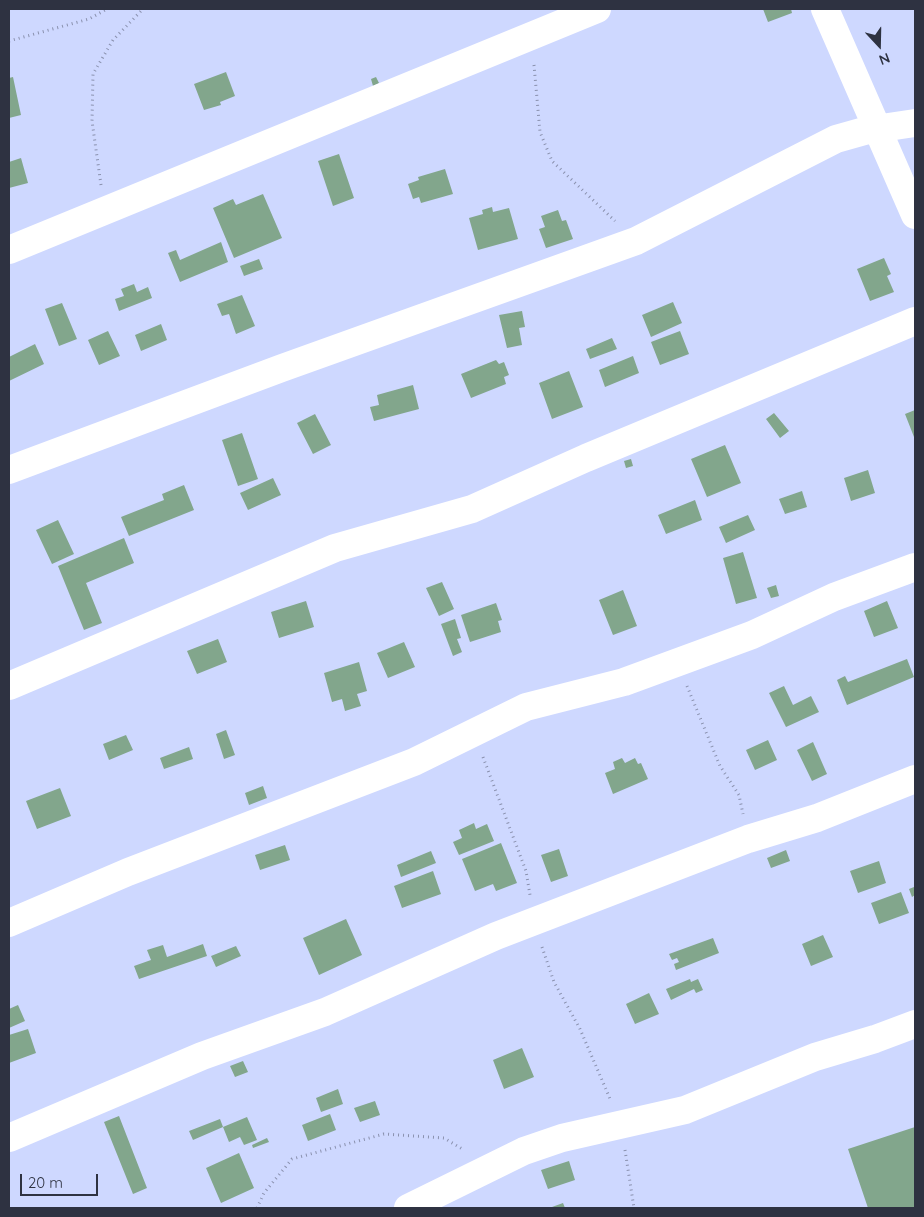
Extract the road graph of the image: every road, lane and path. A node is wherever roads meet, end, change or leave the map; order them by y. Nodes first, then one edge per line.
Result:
1 (107, 9) edge
2 (143, 9) edge
3 (596, 9) edge
4 (825, 9) edge
5 (529, 36) junction
6 (9, 41) edge
7 (915, 123) edge
8 (877, 129) junction
9 (105, 210) junction
10 (915, 216) edge
11 (636, 241) junction
12 (9, 250) edge
13 (915, 321) edge
14 (9, 470) edge
15 (915, 567) edge
16 (677, 662) junction
17 (9, 686) edge
18 (474, 733) junction
19 (915, 779) edge
20 (748, 839) junction
21 (534, 922) junction
22 (9, 923) edge
23 (915, 1024) edge
24 (621, 1125) junction
25 (9, 1138) edge
26 (493, 1166) junction
27 (256, 1208) edge
28 (408, 1208) edge
29 (634, 1208) edge

1 - 6 path
2 - 9 path
3 - 5 street
4 - 8 street
5 - 9 street
5 - 11 path
7 - 8 street
8 - 10 street
8 - 11 street
9 - 12 street
11 - 14 street
13 - 17 street
15 - 16 street
16 - 18 street
16 - 20 path
18 - 21 path
18 - 22 street
19 - 20 street
20 - 21 street
21 - 24 path
21 - 25 street
23 - 24 street
24 - 26 street
24 - 29 path
26 - 27 path
26 - 28 street

